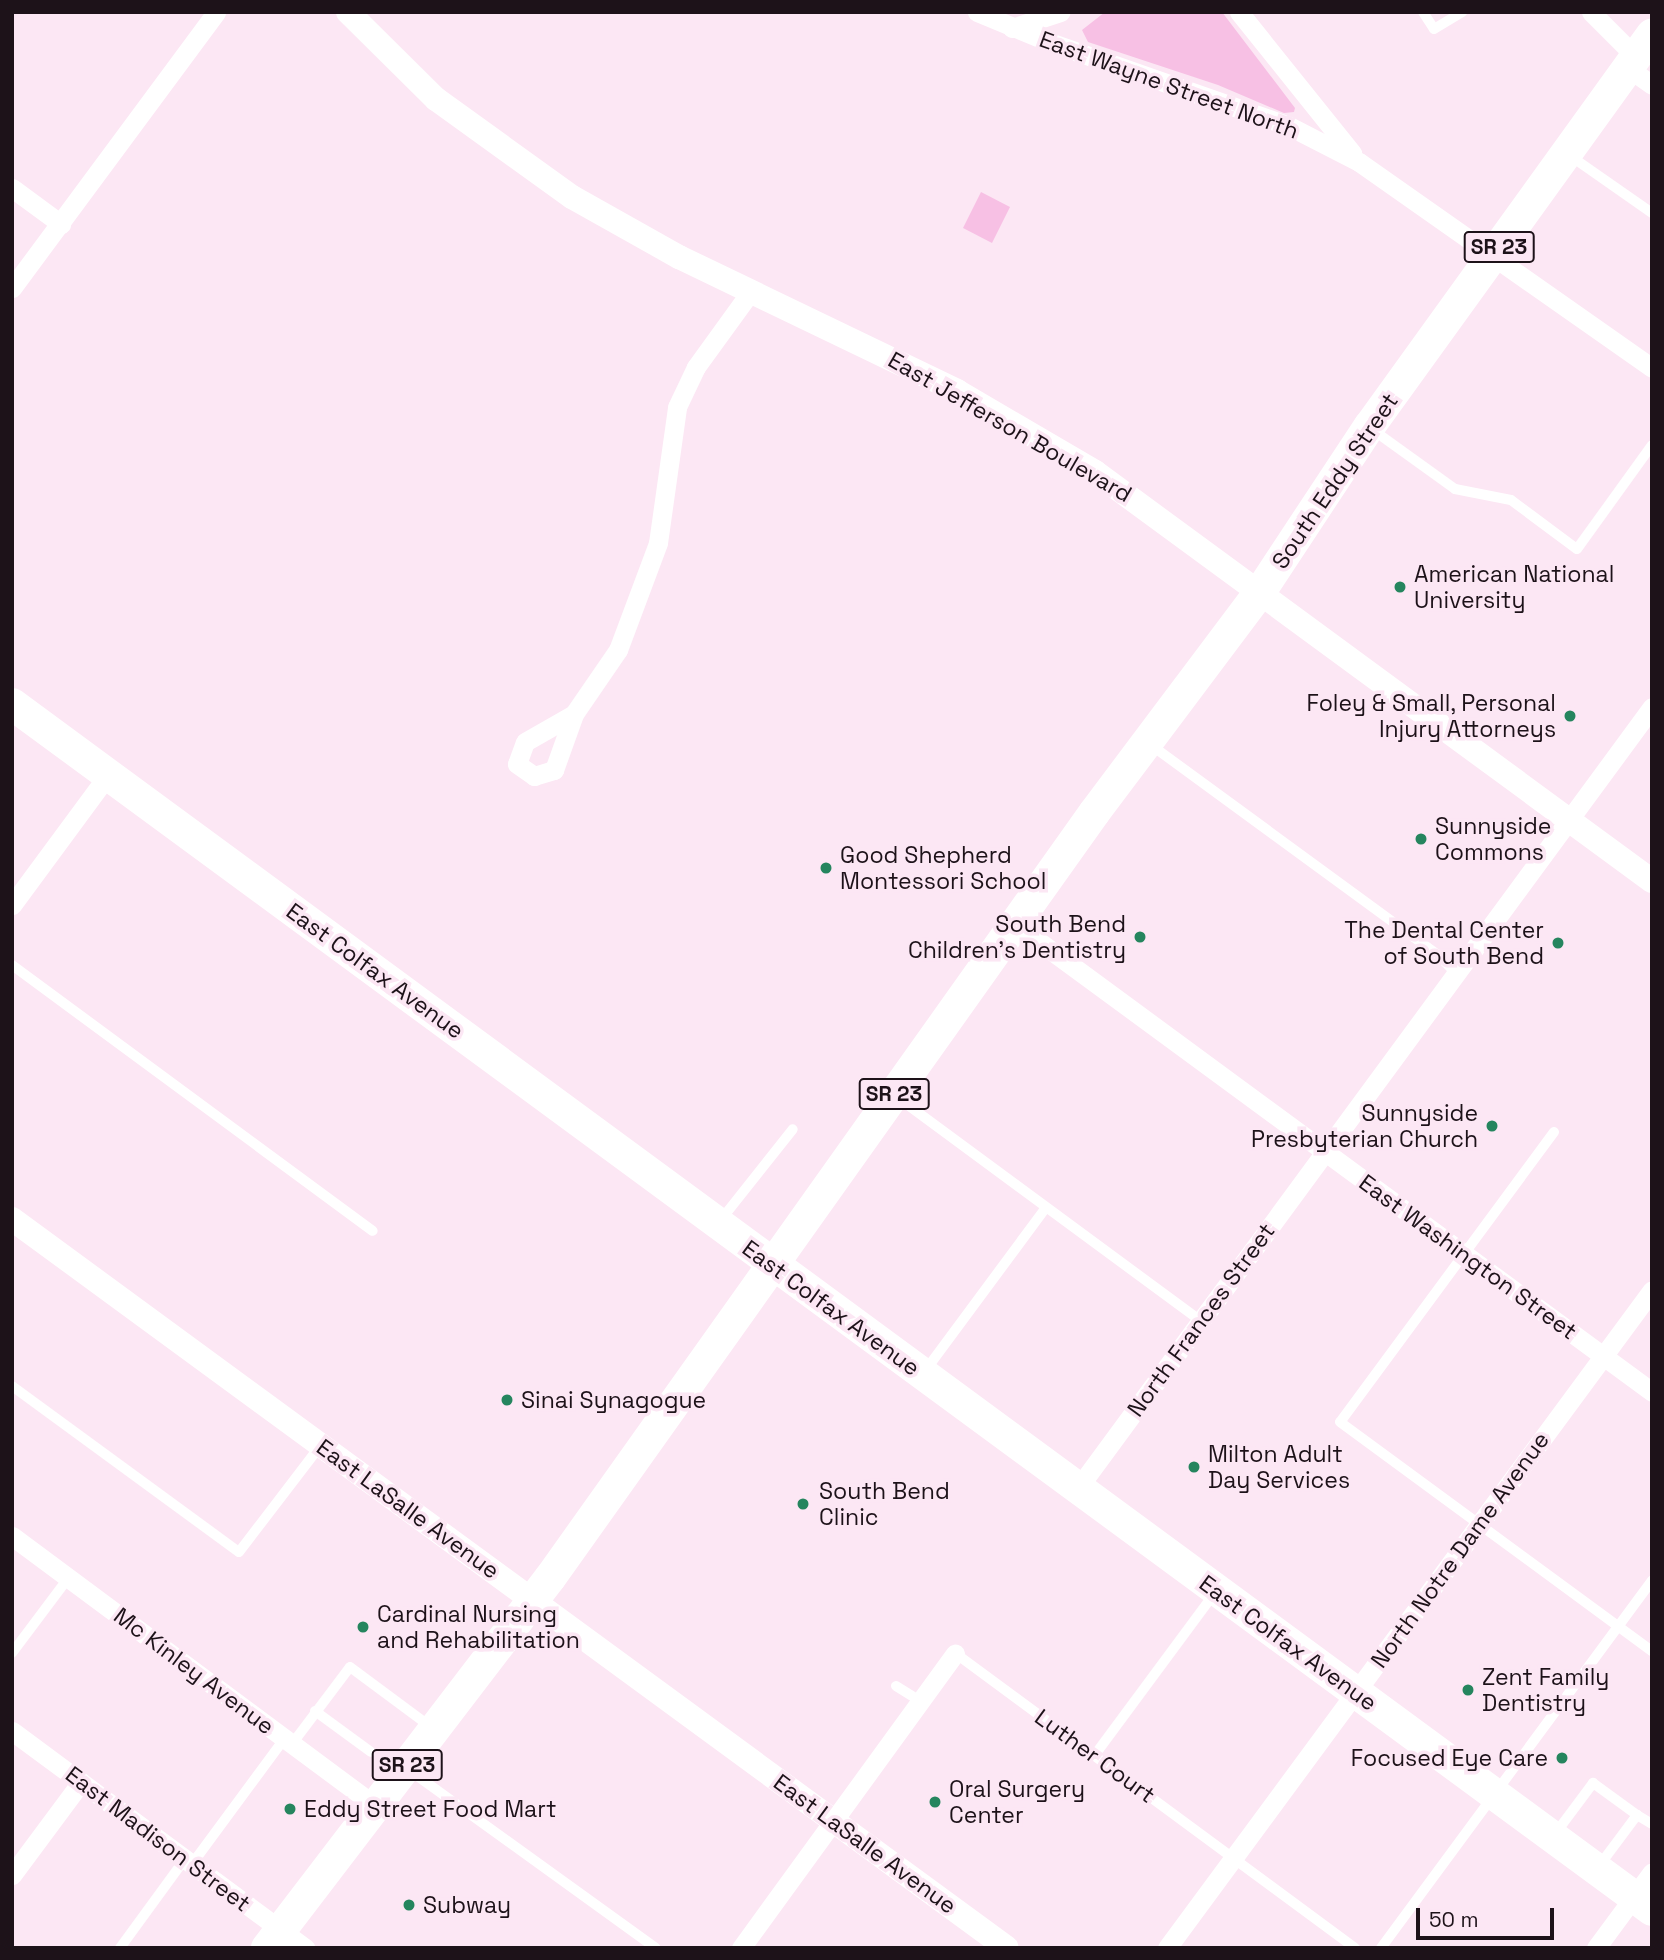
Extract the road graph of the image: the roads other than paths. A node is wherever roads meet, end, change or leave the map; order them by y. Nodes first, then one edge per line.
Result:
1 (216, 12) edge
2 (348, 12) edge
3 (977, 12) edge
4 (1060, 12) edge
5 (1239, 12) edge
6 (1423, 12) edge
7 (1462, 12) edge
8 (1591, 12) edge
9 (1012, 28) junction
10 (1642, 61) edge
11 (1567, 153) junction
12 (1359, 162) junction
13 (12, 188) edge
14 (1652, 213) edge
15 (61, 224) junction
16 (1495, 254) junction
17 (12, 288) edge
18 (751, 291) junction
19 (1652, 368) edge
20 (1369, 427) junction
21 (1652, 445) edge
22 (1259, 592) junction
23 (12, 704) edge
24 (1652, 707) edge
25 (574, 714) dead end
26 (1146, 742) junction
27 (108, 775) junction
28 (1568, 820) junction
29 (1652, 881) edge
30 (12, 905) edge
31 (1015, 924) junction
32 (12, 965) edge
33 (1456, 973) junction
34 (894, 1094) junction
35 (793, 1129) dead end
36 (1553, 1132) dead end
37 (1324, 1152) junction
38 (1045, 1209) junction
39 (12, 1219) edge
40 (717, 1224) junction
41 (373, 1231) dead end
42 (1463, 1254) junction
43 (771, 1264) junction
44 (1652, 1290) edge
45 (1201, 1321) junction
46 (1603, 1356) junction
47 (922, 1374) junction
48 (12, 1386) edge
49 (1652, 1392) edge
50 (320, 1445) junction
51 (1078, 1488) junction
52 (1479, 1523) junction
53 (12, 1536) edge
54 (69, 1577) junction
55 (1652, 1580) edge
56 (1216, 1590) junction
57 (534, 1600) junction
58 (1618, 1626) junction
59 (1652, 1651) edge
60 (12, 1653) edge
61 (956, 1653) joint
62 (896, 1686) dead end
63 (1355, 1692) junction
64 (920, 1702) junction
65 (316, 1711) junction
66 (435, 1730) junction
67 (12, 1731) edge
68 (289, 1741) junction
69 (371, 1752) dead end
70 (1094, 1756) junction
71 (405, 1767) junction
72 (81, 1782) junction
73 (1493, 1794) junction
74 (375, 1806) junction
75 (1637, 1815) junction
76 (834, 1821) junction
77 (1652, 1824) edge
78 (1553, 1838) junction
79 (1234, 1858) junction
80 (188, 1861) junction
81 (1597, 1870) junction
82 (12, 1875) edge
83 (1646, 1893) edge
84 (284, 1942) edge
85 (120, 1948) edge
86 (656, 1948) edge
87 (741, 1948) edge
88 (1007, 1948) edge
89 (1167, 1948) edge
90 (1354, 1948) edge
91 (1381, 1948) edge
92 (1596, 1948) edge

1 - 15 street
2 - 18 street, East Jefferson Boulevard
3 - 9 street, East Wayne Street North
4 - 9 street
5 - 12 street
6 - 7 lane
8 - 10 street
9 - 12 street, East Wayne Street North
10 - 11 main road, South Eddy Street / SR 23
11 - 14 lane
11 - 16 main road, South Eddy Street / SR 23
12 - 16 street
13 - 15 street
15 - 17 street
16 - 19 street
16 - 20 main road, South Eddy Street / SR 23
18 - 22 street, East Jefferson Boulevard
18 - 25 street
20 - 21 lane
20 - 22 main road, South Eddy Street / SR 23
22 - 26 main road, South Eddy Street / SR 23
22 - 28 street, East Jefferson Boulevard
23 - 27 main road, East Colfax Avenue
24 - 28 street, North Frances Street
26 - 31 main road, South Eddy Street / SR 23
26 - 33 lane
27 - 30 street
27 - 40 main road, East Colfax Avenue
28 - 29 street, East Jefferson Boulevard
28 - 33 street, North Frances Street
31 - 34 main road, SR 23
31 - 37 street, East Washington Street
32 - 41 lane
33 - 37 street, North Frances Street
34 - 38 lane
34 - 43 main road, SR 23
35 - 40 lane
36 - 42 lane
37 - 42 street, East Washington Street
37 - 45 street, North Frances Street
38 - 45 lane
38 - 47 lane
39 - 50 street, East LaSalle Avenue
40 - 43 main road, East Colfax Avenue
42 - 46 street, East Washington Street
42 - 52 lane
43 - 47 main road, East Colfax Avenue
43 - 57 main road, SR 23
44 - 46 street, North Notre Dame Avenue
45 - 51 street, North Frances Street
46 - 49 street, East Washington Street
46 - 52 street, North Notre Dame Avenue
47 - 51 main road, East Colfax Avenue
48 - 50 lane
50 - 57 street, East LaSalle Avenue
51 - 56 main road, East Colfax Avenue
52 - 58 lane
52 - 63 street, North Notre Dame Avenue
53 - 54 street, Mc Kinley Avenue
54 - 60 lane
54 - 68 street, Mc Kinley Avenue
55 - 58 lane
56 - 63 main road, East Colfax Avenue
56 - 70 lane
57 - 66 main road, SR 23
57 - 76 street, East LaSalle Avenue
58 - 59 lane
58 - 73 lane
61 - 64 street
61 - 70 lane, Luther Court
62 - 64 lane
63 - 73 main road, East Colfax Avenue
63 - 79 street, North Notre Dame Avenue
64 - 76 street
65 - 66 lane
65 - 68 lane
65 - 69 lane
66 - 71 main road, SR 23
67 - 72 street, East Madison Street
68 - 74 street, Mc Kinley Avenue
68 - 80 lane
70 - 79 lane, Luther Court
71 - 74 main road, SR 23
71 - 86 lane
72 - 80 street, East Madison Street
72 - 82 street
73 - 78 main road, East Colfax Avenue
73 - 91 lane
74 - 84 main road, SR 23
75 - 77 lane
75 - 78 lane
75 - 81 lane
76 - 87 street
76 - 88 street, East LaSalle Avenue
78 - 81 main road, East Colfax Avenue
79 - 89 street, North Notre Dame Avenue
79 - 90 lane, Luther Court
80 - 84 street, East Madison Street
80 - 85 lane
81 - 83 main road, East Colfax Avenue
83 - 92 street

